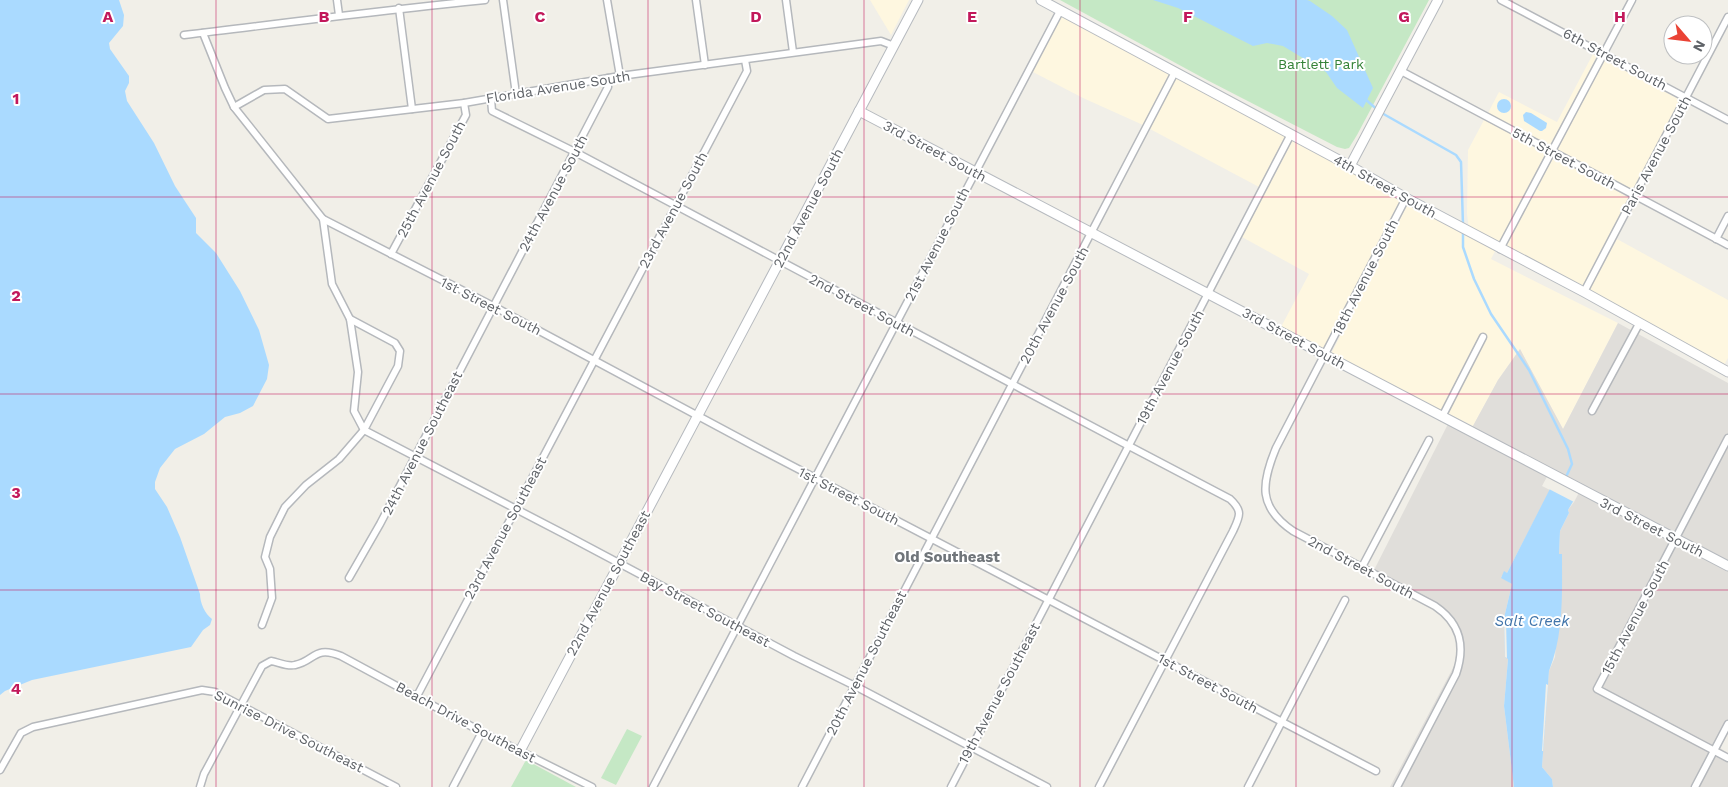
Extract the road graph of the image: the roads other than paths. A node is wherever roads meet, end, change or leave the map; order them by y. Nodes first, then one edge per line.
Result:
1 (337, 0) edge
2 (485, 0) edge
3 (503, 0) edge
4 (607, 0) edge
5 (696, 0) edge
6 (786, 0) edge
7 (918, 0) edge
8 (1041, 0) edge
9 (1438, 0) edge
10 (1501, 0) edge
11 (1632, 0) edge
12 (399, 8) junction
13 (1060, 11) junction
14 (339, 15) junction
15 (1728, 17) edge
16 (203, 33) junction
17 (184, 36) dead end
18 (894, 46) junction
19 (793, 52) junction
20 (1604, 53) junction
21 (745, 60) junction
22 (705, 65) junction
23 (1400, 70) junction
24 (1175, 72) junction
25 (620, 76) junction
26 (608, 78) junction
27 (516, 94) junction
28 (1687, 97) junction
29 (490, 99) junction
30 (464, 103) junction
31 (234, 107) junction
32 (412, 109) junction
33 (859, 111) junction
34 (1728, 120) edge
35 (1290, 134) junction
36 (574, 152) junction
37 (1552, 152) junction
38 (1350, 166) junction
39 (975, 172) junction
40 (1635, 196) junction
41 (1406, 198) junction
42 (675, 206) junction
43 (1728, 216) edge
44 (323, 219) junction
45 (1092, 233) junction
46 (1716, 239) junction
47 (1728, 245) edge
48 (1500, 249) junction
49 (391, 254) junction
50 (779, 261) junction
51 (1584, 292) junction
52 (1209, 293) junction
53 (493, 306) junction
54 (350, 319) junction
55 (897, 322) junction
56 (1639, 324) junction
57 (1483, 337) dead end
58 (1325, 355) junction
59 (594, 359) junction
60 (1728, 372) edge
61 (1012, 384) junction
62 (1592, 411) dead end
63 (698, 416) junction
64 (1442, 416) junction
65 (364, 430) junction
66 (1728, 438) edge
67 (1429, 440) dead end
68 (1129, 446) junction
69 (415, 455) junction
70 (815, 478) junction
71 (1265, 493) joint
72 (516, 508) junction
73 (931, 538) junction
74 (1676, 539) junction
75 (619, 563) junction
76 (1728, 566) edge
77 (1362, 567) junction
78 (349, 578) dead end
79 (1048, 600) junction
80 (1345, 600) dead end
81 (262, 625) dead end
82 (737, 625) junction
83 (1164, 660) junction
84 (855, 686) junction
85 (417, 696) junction
86 (241, 705) junction
87 (1282, 722) junction
88 (1728, 724) edge
89 (482, 732) junction
90 (972, 746) junction
91 (520, 751) junction
92 (1714, 751) junction
93 (1728, 758) edge
94 (0, 770) edge
95 (1376, 771) dead end
96 (1398, 785) edge
97 (200, 787) edge
98 (396, 787) edge
99 (453, 787) edge
100 (592, 787) edge
101 (653, 787) edge
102 (802, 787) edge
103 (950, 787) edge
104 (1047, 787) edge
105 (1099, 787) edge
106 (1248, 787) edge
107 (1695, 787) edge

1 - 14 street
2 - 12 street
3 - 27 street
4 - 25 street
5 - 22 street
6 - 19 street
7 - 18 street, 22nd Avenue South
8 - 13 street, 4th Street South
9 - 23 street
10 - 20 street, 6th Street South
11 - 20 street
12 - 14 street
12 - 32 street
13 - 24 street, 4th Street South
13 - 39 street, 21st Avenue South
14 - 16 street
15 - 28 street, Paris Avenue South
16 - 17 street
16 - 31 street
18 - 19 street, Florida Avenue South
18 - 33 street, 22nd Avenue South
19 - 21 street, Florida Avenue South
20 - 28 street, 6th Street South
20 - 37 street
21 - 22 street, Florida Avenue South
21 - 42 street, 23rd Avenue South
22 - 25 street, Florida Avenue South
23 - 37 street, 5th Street South
23 - 38 street
24 - 35 street, 4th Street South
24 - 45 street, 20th Avenue South
25 - 26 street, Florida Avenue South
26 - 27 street, Florida Avenue South
26 - 36 street, 24th Avenue South
27 - 29 street, Florida Avenue South
28 - 34 street, 6th Street South
28 - 40 street, Paris Avenue South
29 - 30 street, Florida Avenue South
29 - 36 street, 2nd Street South
30 - 32 street, Florida Avenue South
30 - 49 street, 25th Avenue South
31 - 32 street, Florida Avenue South
31 - 44 street
33 - 39 street, 3rd Street South
33 - 50 street, 22nd Avenue South
35 - 38 street, 4th Street South
35 - 52 street, 19th Avenue South
36 - 42 street, 2nd Street South
36 - 53 street, 24th Avenue South
37 - 40 street, 5th Street South
37 - 48 street
38 - 41 street, 4th Street South
39 - 45 street, 3rd Street South
39 - 55 street, 21st Avenue South
40 - 46 street, 5th Street South
40 - 51 street, Paris Avenue South
41 - 48 street, 4th Street South
41 - 58 street, 18th Avenue South
42 - 50 street, 2nd Street South
42 - 59 street, 23rd Avenue South
43 - 46 street
44 - 49 street, 1st Street South
44 - 54 street
45 - 52 street, 3rd Street South
45 - 61 street, 20th Avenue South
46 - 47 street, 5th Street South
48 - 51 street, 4th Street South
49 - 53 street, 1st Street South
50 - 55 street, 2nd Street South
50 - 63 street, 22nd Avenue South
51 - 56 street, 4th Street South
52 - 58 street, 3rd Street South
52 - 68 street, 19th Avenue South
53 - 59 street, 1st Street South
53 - 69 street, 24th Avenue Southeast
54 - 65 street
54 - 65 street
55 - 61 street, 2nd Street South
55 - 70 street, 21st Avenue South
56 - 60 street, 4th Street South
56 - 62 street
57 - 64 street
58 - 64 street, 3rd Street South
58 - 71 street, 18th Avenue South
59 - 63 street, 1st Street South
59 - 72 street, 23rd Avenue Southeast
61 - 68 street, 2nd Street South
61 - 73 street, 20th Avenue South
63 - 70 street, 1st Street South
63 - 75 street, 22nd Avenue Southeast
64 - 74 street, 3rd Street South
65 - 69 street, Bay Street Southeast
65 - 81 street
66 - 74 street, 15th Avenue South
67 - 77 street
68 - 79 street, 19th Avenue South
68 - 83 street, 2nd Street South
69 - 72 street, Bay Street Southeast
69 - 78 street, 24th Avenue Southeast
70 - 73 street, 1st Street South
70 - 82 street, 21st Avenue South
71 - 77 street, 2nd Street South
72 - 75 street, Bay Street Southeast
72 - 85 street, 23rd Avenue Southeast
73 - 79 street, 1st Street South
73 - 84 street, 20th Avenue Southeast
74 - 76 street, 3rd Street South
74 - 92 street, 15th Avenue South
75 - 82 street, Bay Street Southeast
75 - 91 street, 22nd Avenue Southeast
77 - 96 street, 2nd Street South
79 - 83 street, 1st Street South
79 - 90 street, 19th Avenue Southeast
80 - 87 street
82 - 84 street, Bay Street Southeast
82 - 101 street, 21st Avenue South
83 - 87 street, 1st Street South
83 - 105 street
84 - 90 street, Bay Street Southeast
84 - 102 street, 20th Avenue Southeast
85 - 86 street, Beach Drive Southeast
85 - 89 street, Beach Drive Southeast
86 - 94 street, Sunrise Drive Southeast
86 - 97 street
86 - 98 street, Sunrise Drive Southeast
87 - 95 street, 1st Street South
87 - 106 street
88 - 92 street
89 - 91 street, Beach Drive Southeast
89 - 99 street
90 - 103 street, 19th Avenue Southeast
90 - 104 street, Bay Street Southeast
91 - 100 street, Beach Drive Southeast
92 - 93 street
92 - 107 street

